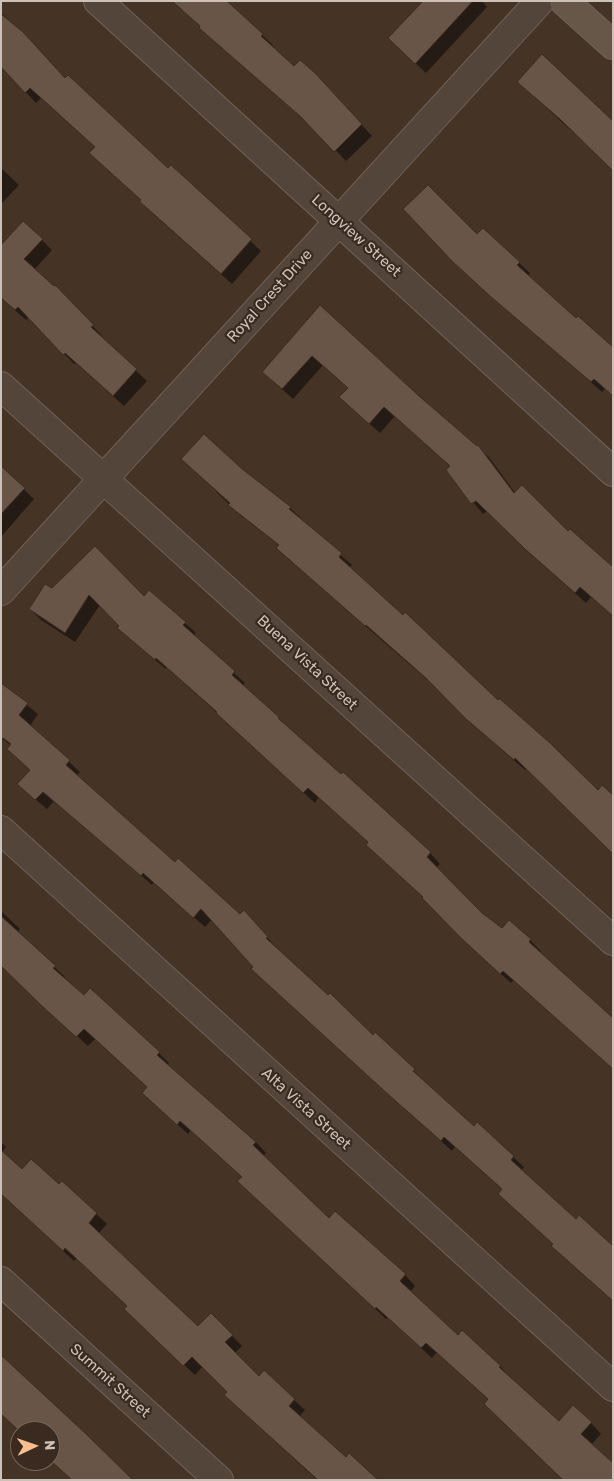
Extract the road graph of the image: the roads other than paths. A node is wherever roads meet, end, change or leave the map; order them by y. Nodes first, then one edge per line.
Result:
1 (98, 1) edge
2 (540, 1) edge
3 (564, 1) edge
4 (613, 45) edge
5 (339, 220) junction
6 (1, 386) edge
7 (613, 472) edge
8 (105, 478) junction
9 (1, 591) edge
10 (1, 830) edge
11 (613, 941) edge
12 (1, 1281) edge
13 (613, 1387) edge
14 (220, 1480) edge

1 - 5 street, Longview Street
2 - 5 street, Royal Crest Drive
3 - 4 street
5 - 7 street, Longview Street
5 - 8 street, Royal Crest Drive
6 - 8 street, Buena Vista Street
8 - 9 street, Royal Crest Drive
8 - 11 street, Buena Vista Street
10 - 13 street, Alta Vista Street
12 - 14 street, Summit Street

